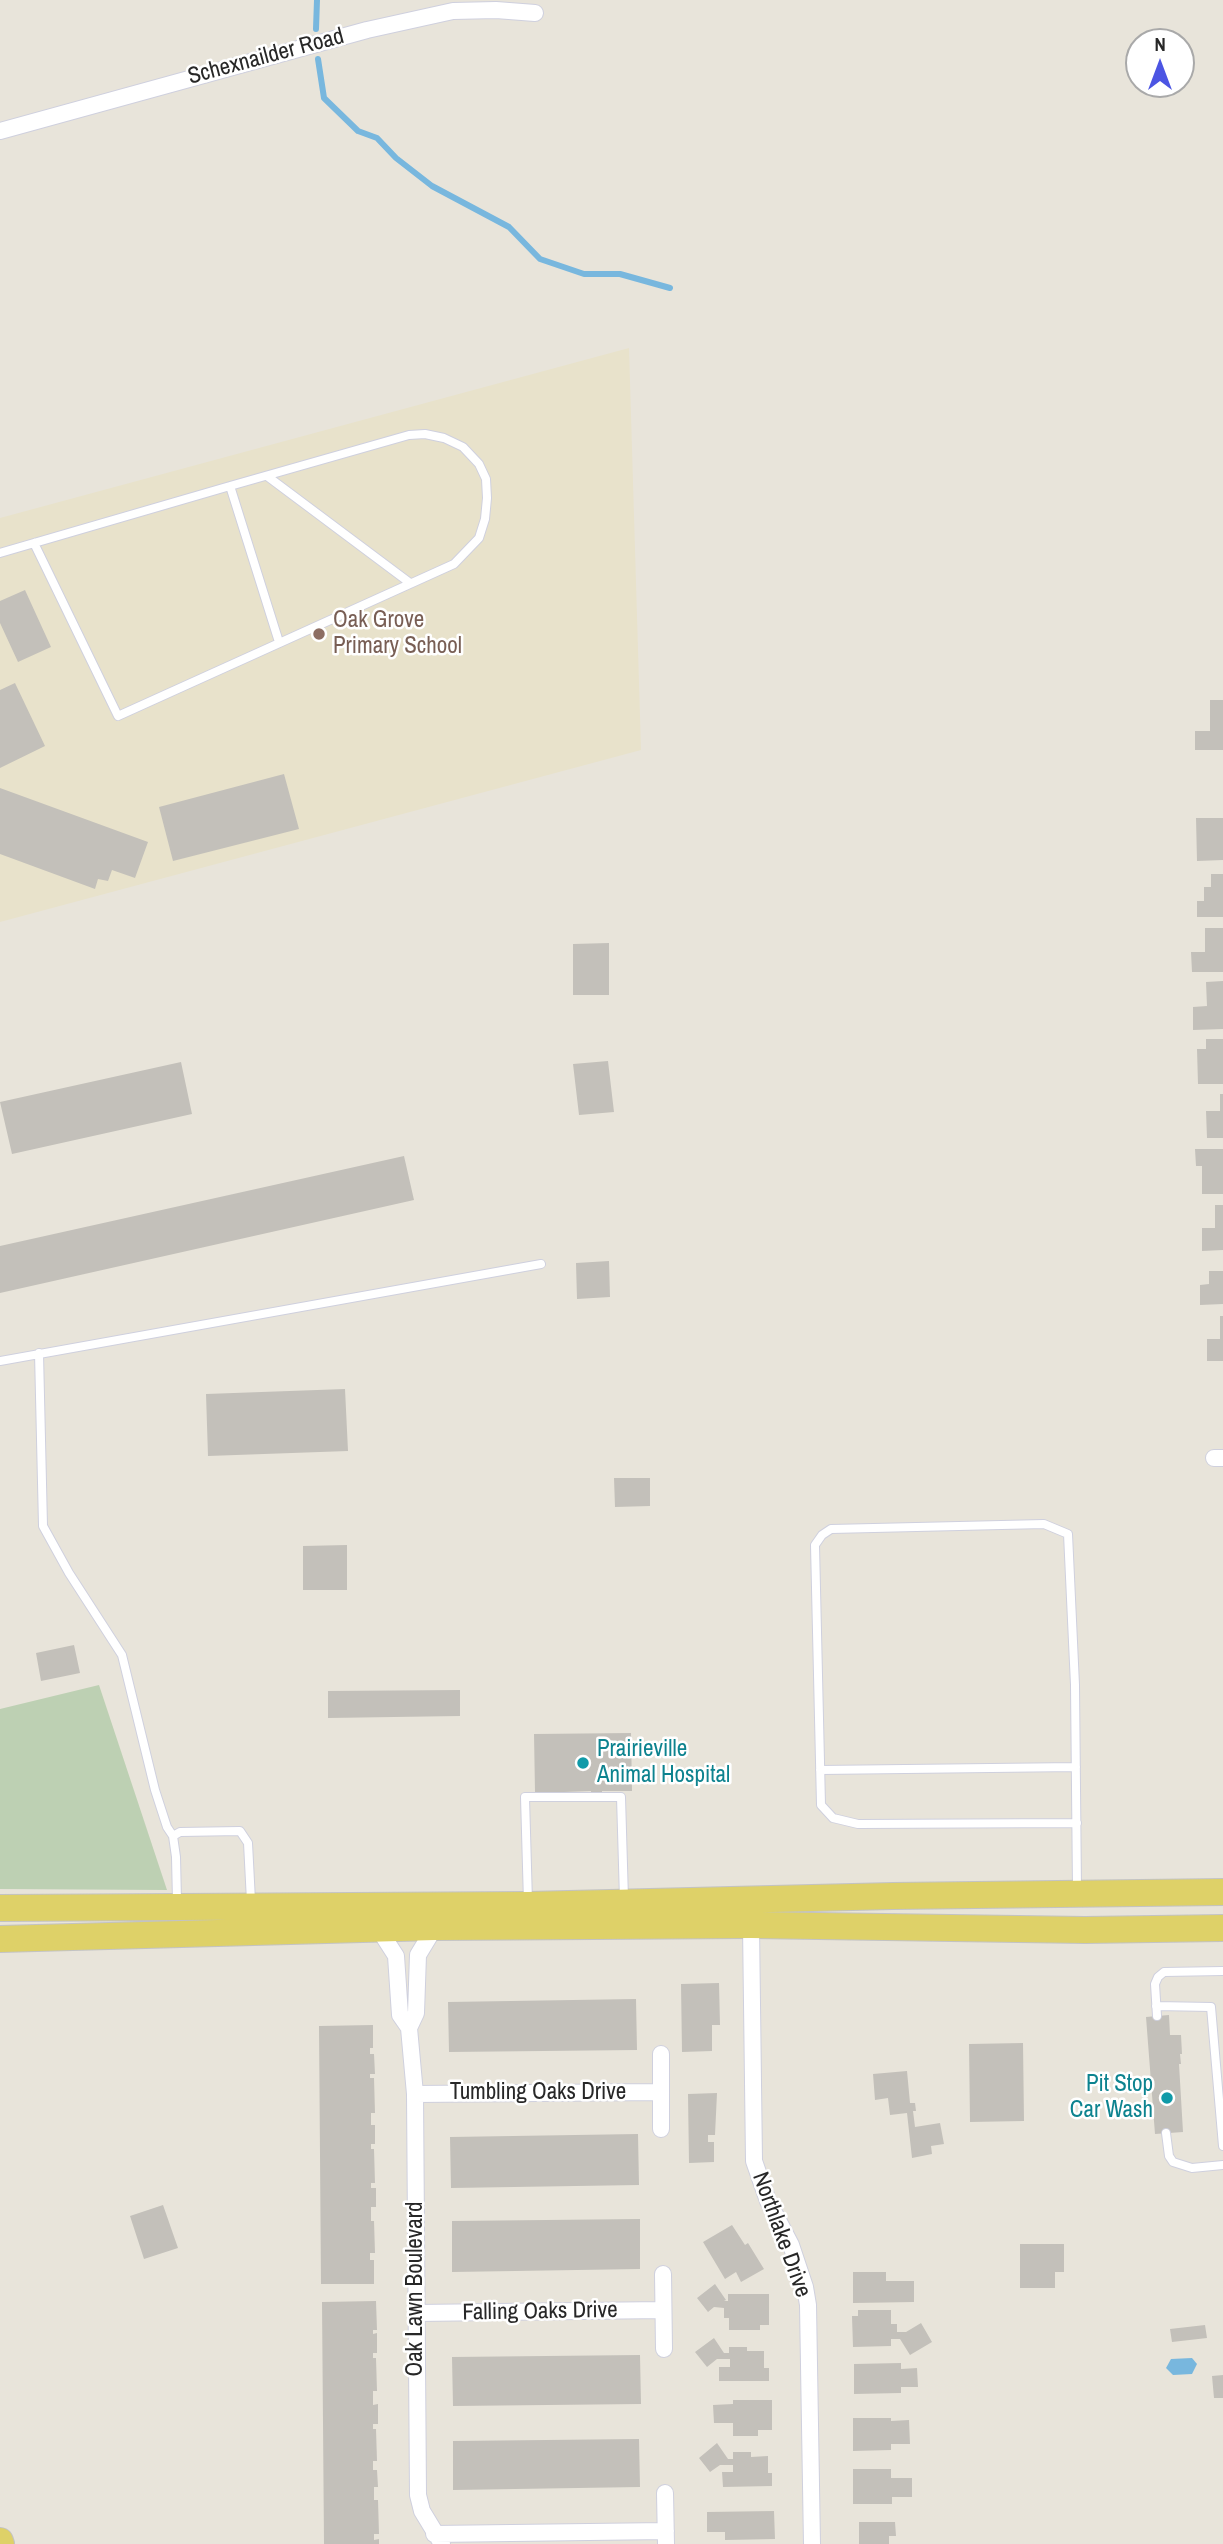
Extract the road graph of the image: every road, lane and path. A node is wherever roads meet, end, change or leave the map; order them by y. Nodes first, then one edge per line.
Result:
1 (535, 13) dead end
2 (0, 131) edge
3 (267, 476) junction
4 (230, 486) junction
5 (34, 543) junction
6 (0, 553) edge
7 (410, 583) junction
8 (279, 642) junction
9 (541, 1264) dead end
10 (39, 1353) junction
11 (0, 1361) edge
12 (1076, 1767) junction
13 (820, 1770) junction
14 (1077, 1823) junction
15 (173, 1836) junction
16 (1223, 1892) edge
17 (1077, 1893) junction
18 (624, 1902) junction
19 (528, 1905) junction
20 (0, 1908) edge
21 (177, 1908) junction
22 (252, 1908) junction
23 (751, 1925) junction
24 (435, 1927) junction
25 (378, 1928) junction
26 (1223, 1928) edge
27 (0, 1939) edge
28 (398, 1970) junction
29 (416, 1970) junction
30 (1223, 1971) edge
31 (1156, 2006) junction
32 (1157, 2016) dead end
33 (409, 2028) junction
34 (661, 2054) dead end
35 (662, 2092) junction
36 (415, 2094) junction
37 (662, 2129) dead end
38 (1166, 2133) dead end
39 (1223, 2146) edge
40 (1223, 2165) edge
41 (663, 2274) dead end
42 (663, 2310) junction
43 (416, 2313) junction
44 (664, 2349) dead end
45 (665, 2493) dead end
46 (666, 2537) edge
47 (438, 2539) edge
48 (812, 2544) edge

1 - 2 street, Schexnailder Road
3 - 4 lane
3 - 7 lane
3 - 7 lane
4 - 5 lane
4 - 8 lane
5 - 6 lane
5 - 8 lane
7 - 8 lane
9 - 10 lane
10 - 11 lane
10 - 15 lane
12 - 13 lane
12 - 13 lane
12 - 14 lane
13 - 14 lane
14 - 17 lane
15 - 21 lane
15 - 22 lane
16 - 17 main road
17 - 18 main road
18 - 19 main road
18 - 19 lane
19 - 22 main road
20 - 21 main road
21 - 22 main road
23 - 24 main road
23 - 26 main road
23 - 48 street, Northlake Drive
24 - 25 main road
24 - 29 street, Oak Lawn Boulevard
25 - 27 main road
25 - 28 street, Oak Lawn Boulevard
28 - 29 lane
28 - 33 street, Oak Lawn Boulevard
29 - 33 street, Oak Lawn Boulevard
30 - 31 lane
31 - 32 lane
31 - 39 lane
33 - 36 street, Oak Lawn Boulevard
34 - 35 street
35 - 36 street, Tumbling Oaks Drive
35 - 37 street
36 - 43 street, Oak Lawn Boulevard
38 - 40 lane
41 - 42 street
42 - 43 street, Falling Oaks Drive
42 - 44 street
43 - 47 street, Oak Lawn Boulevard
45 - 46 street
46 - 47 street

